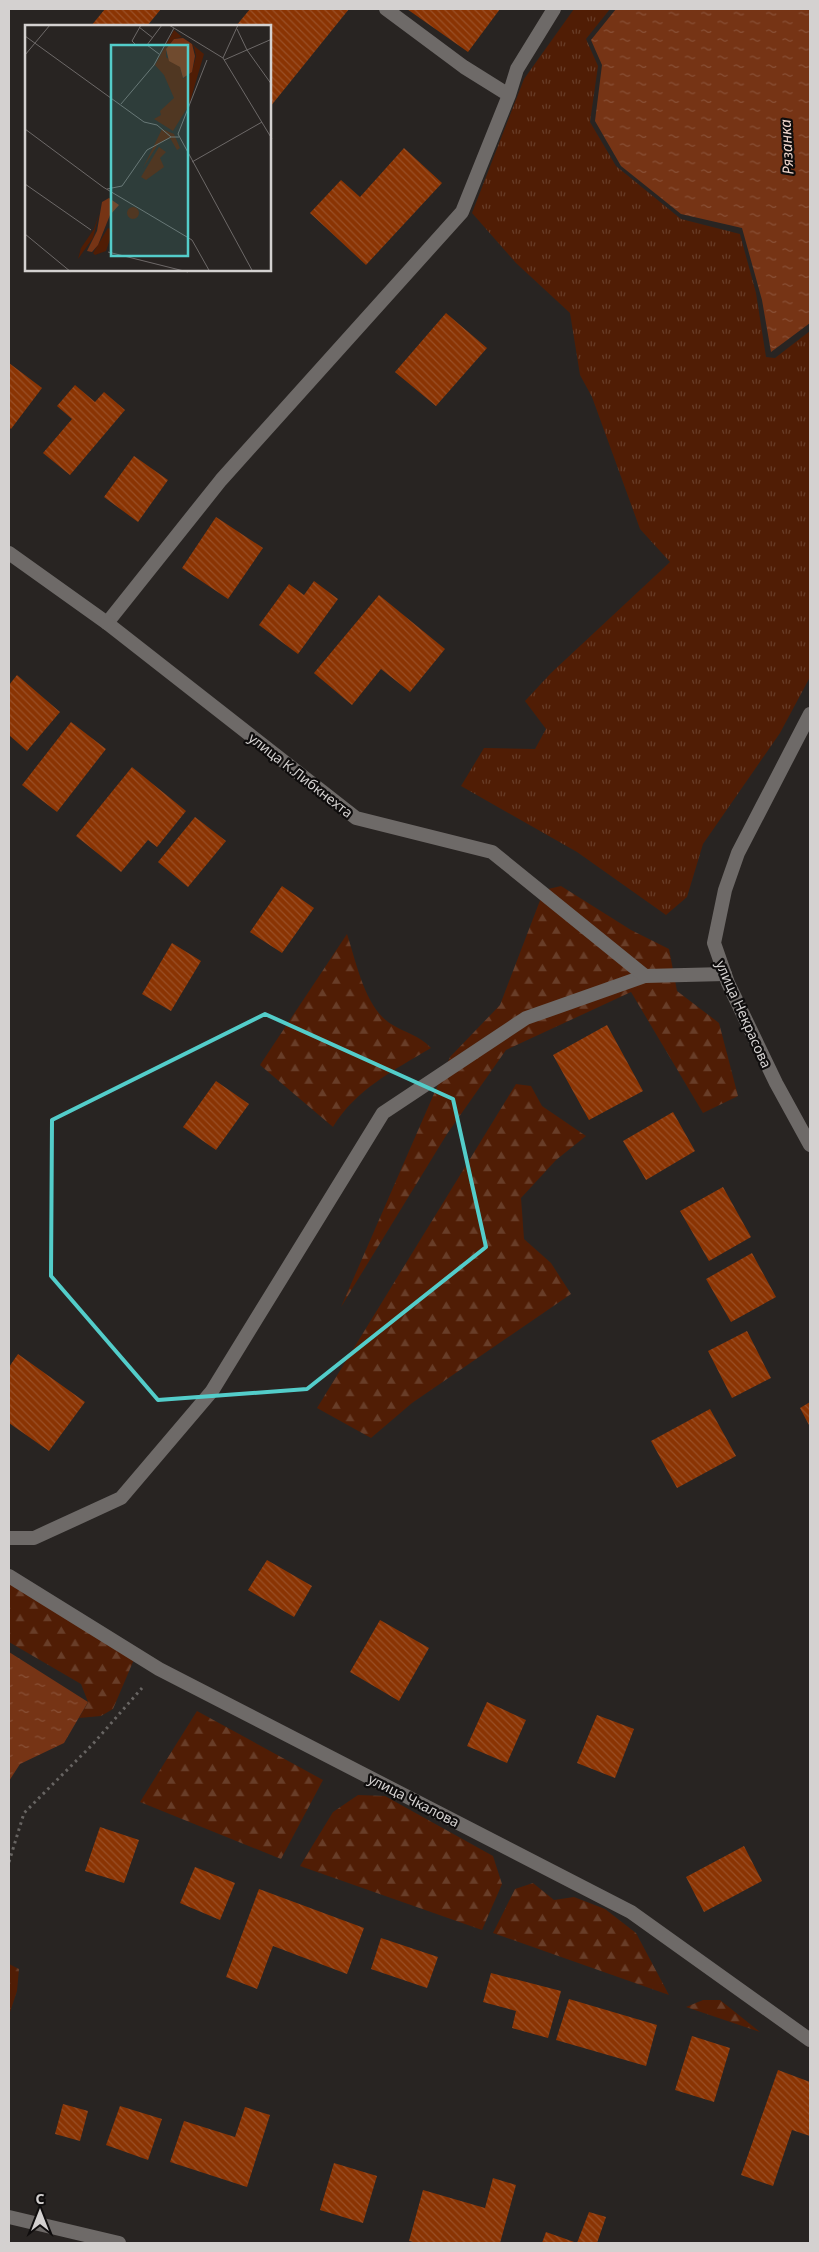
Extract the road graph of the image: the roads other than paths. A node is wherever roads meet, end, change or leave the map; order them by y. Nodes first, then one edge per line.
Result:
1 (386, 9) edge
2 (554, 9) edge
3 (509, 95) junction
4 (9, 553) edge
5 (107, 623) junction
6 (810, 714) edge
7 (725, 974) junction
8 (645, 976) junction
9 (810, 1145) edge
10 (9, 1538) edge
11 (9, 1576) edge
12 (810, 2040) edge
13 (9, 2217) edge
14 (119, 2243) edge

1 - 3 street
2 - 3 street
3 - 5 street
4 - 5 street, улица К.Либкнехта
5 - 8 street, улица К.Либкнехта
6 - 7 street, улица Некрасова
7 - 8 street
7 - 9 street, улица Некрасова
8 - 10 street
11 - 12 street, улица Чкалова
13 - 14 street

